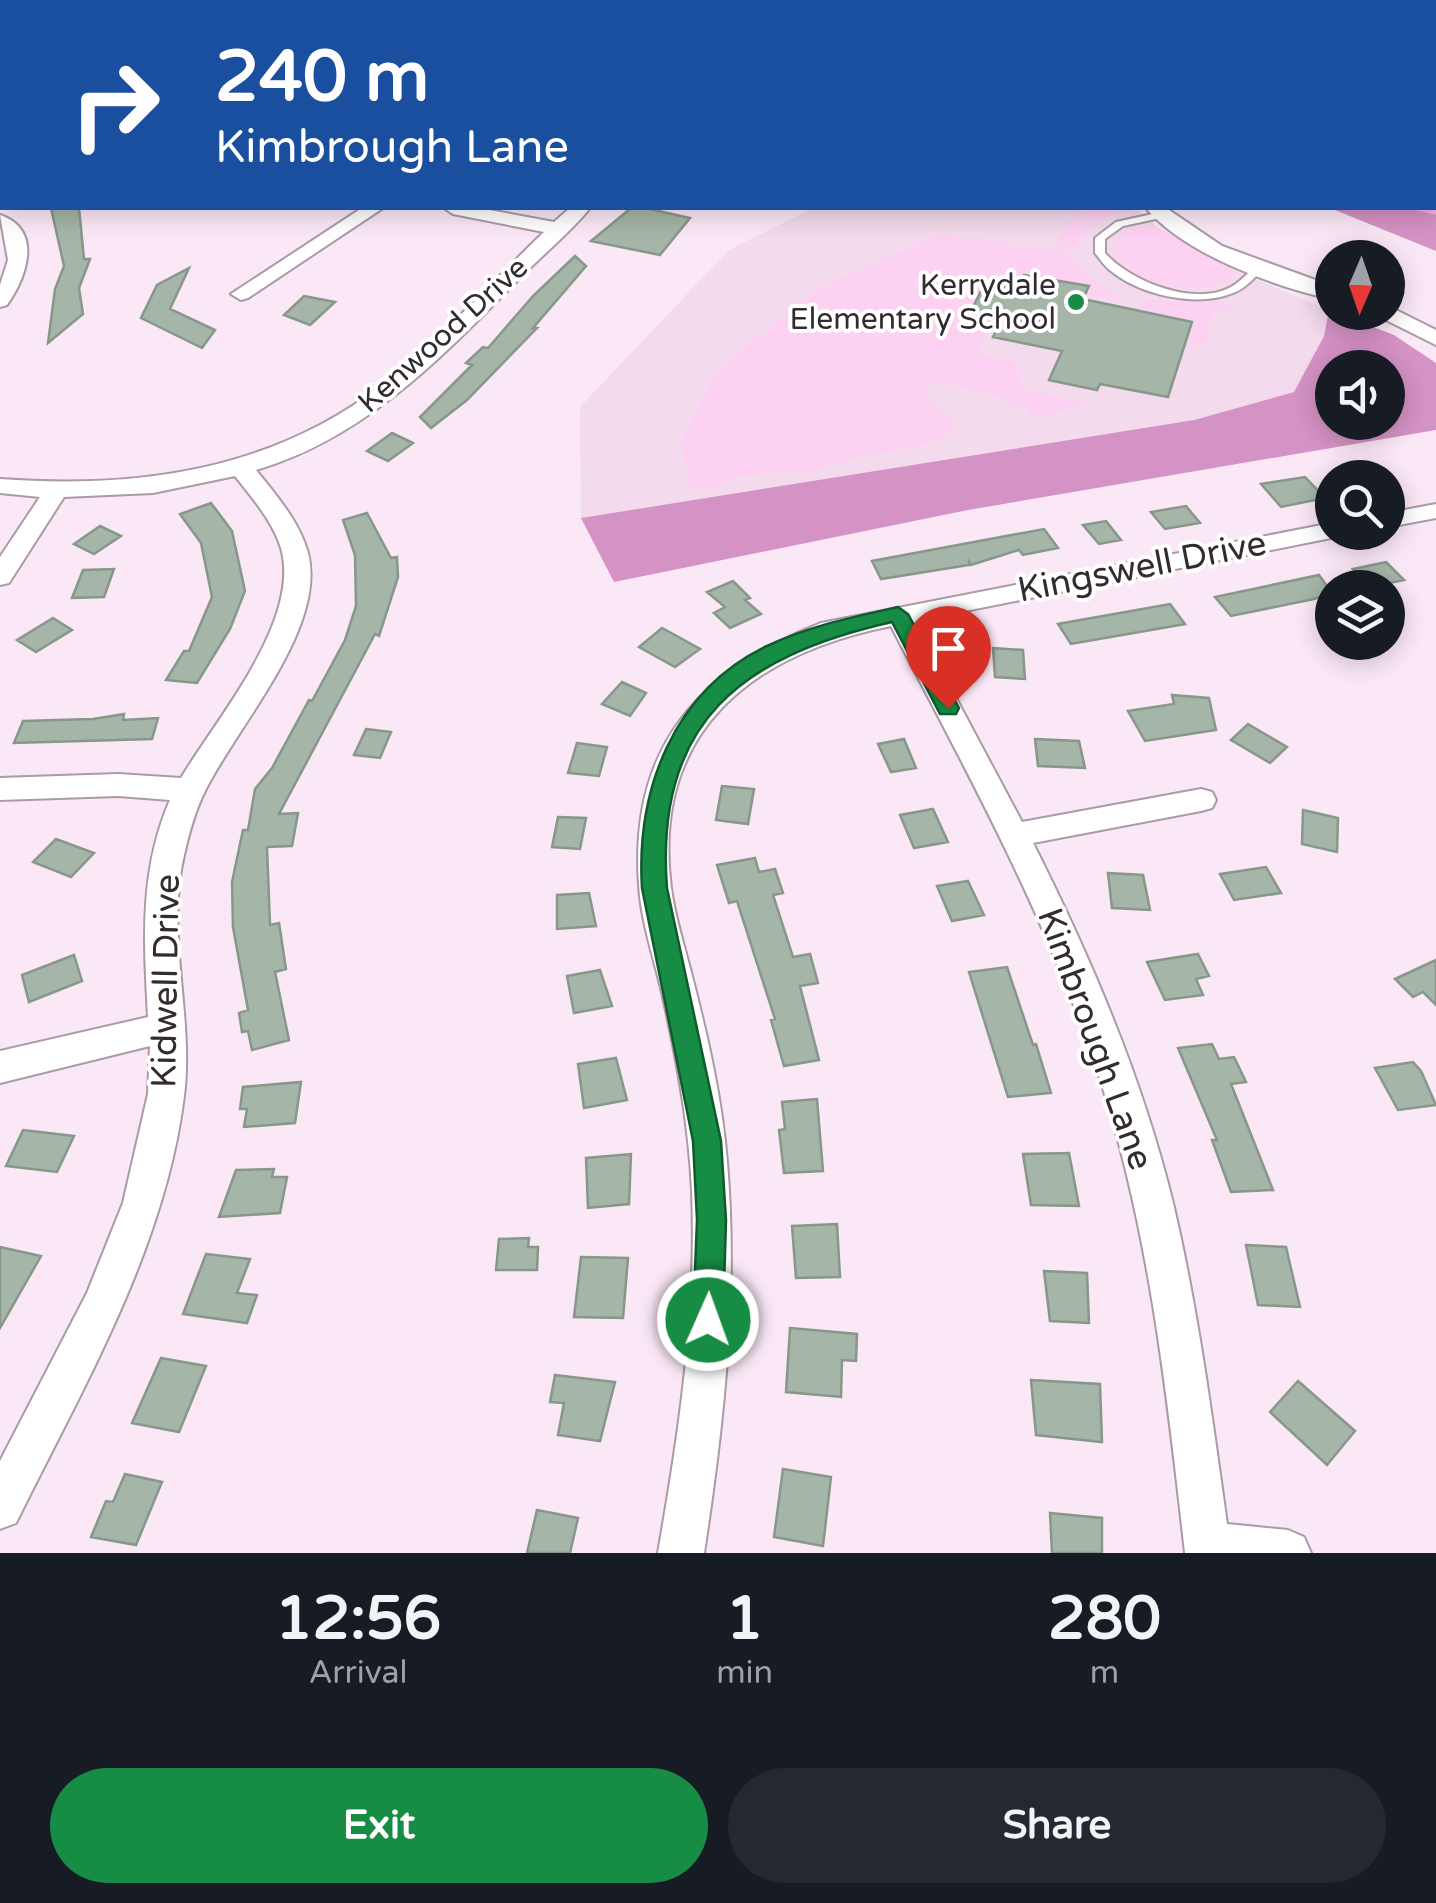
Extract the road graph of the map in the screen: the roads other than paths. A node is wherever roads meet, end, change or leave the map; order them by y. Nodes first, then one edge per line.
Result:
1 (149, 0) edge
2 (195, 0) edge
3 (371, 210) edge
4 (463, 210) edge
5 (579, 210) edge
6 (1159, 211) edge
7 (0, 220) edge
8 (558, 229) junction
9 (1259, 268) junction
10 (1315, 287) edge
11 (241, 294) dead end
12 (0, 301) edge
13 (1405, 322) edge
14 (1436, 338) edge
15 (240, 467) junction
16 (0, 486) edge
17 (56, 491) junction
18 (1436, 511) edge
19 (1405, 517) edge
20 (1315, 534) edge
21 (0, 578) edge
22 (898, 614) junction
23 (0, 789) edge
24 (190, 790) junction
25 (1201, 800) dead end
26 (1014, 835) junction
27 (168, 1027) junction
28 (0, 1068) edge
29 (0, 1507) edge
30 (1208, 1549) edge
31 (681, 1553) edge
32 (1288, 1553) edge

1 - 2 street
3 - 11 street
4 - 8 street
5 - 8 street, Kenwood Drive
6 - 9 street
6 - 9 lane
7 - 12 street
8 - 15 street, Kenwood Drive
9 - 10 street
13 - 14 street
15 - 17 street, Kenwood Drive
15 - 24 street, Kidwell Drive
16 - 17 street, Kenwood Drive
17 - 21 street
18 - 19 street
20 - 22 street, Kingswell Drive
22 - 26 street, Kimbrough Lane
22 - 31 street, Kingswell Drive
23 - 24 street
24 - 27 street, Kidwell Drive
25 - 26 street
26 - 30 street, Kimbrough Lane
27 - 28 street
27 - 29 street, Kidwell Drive
30 - 32 street

